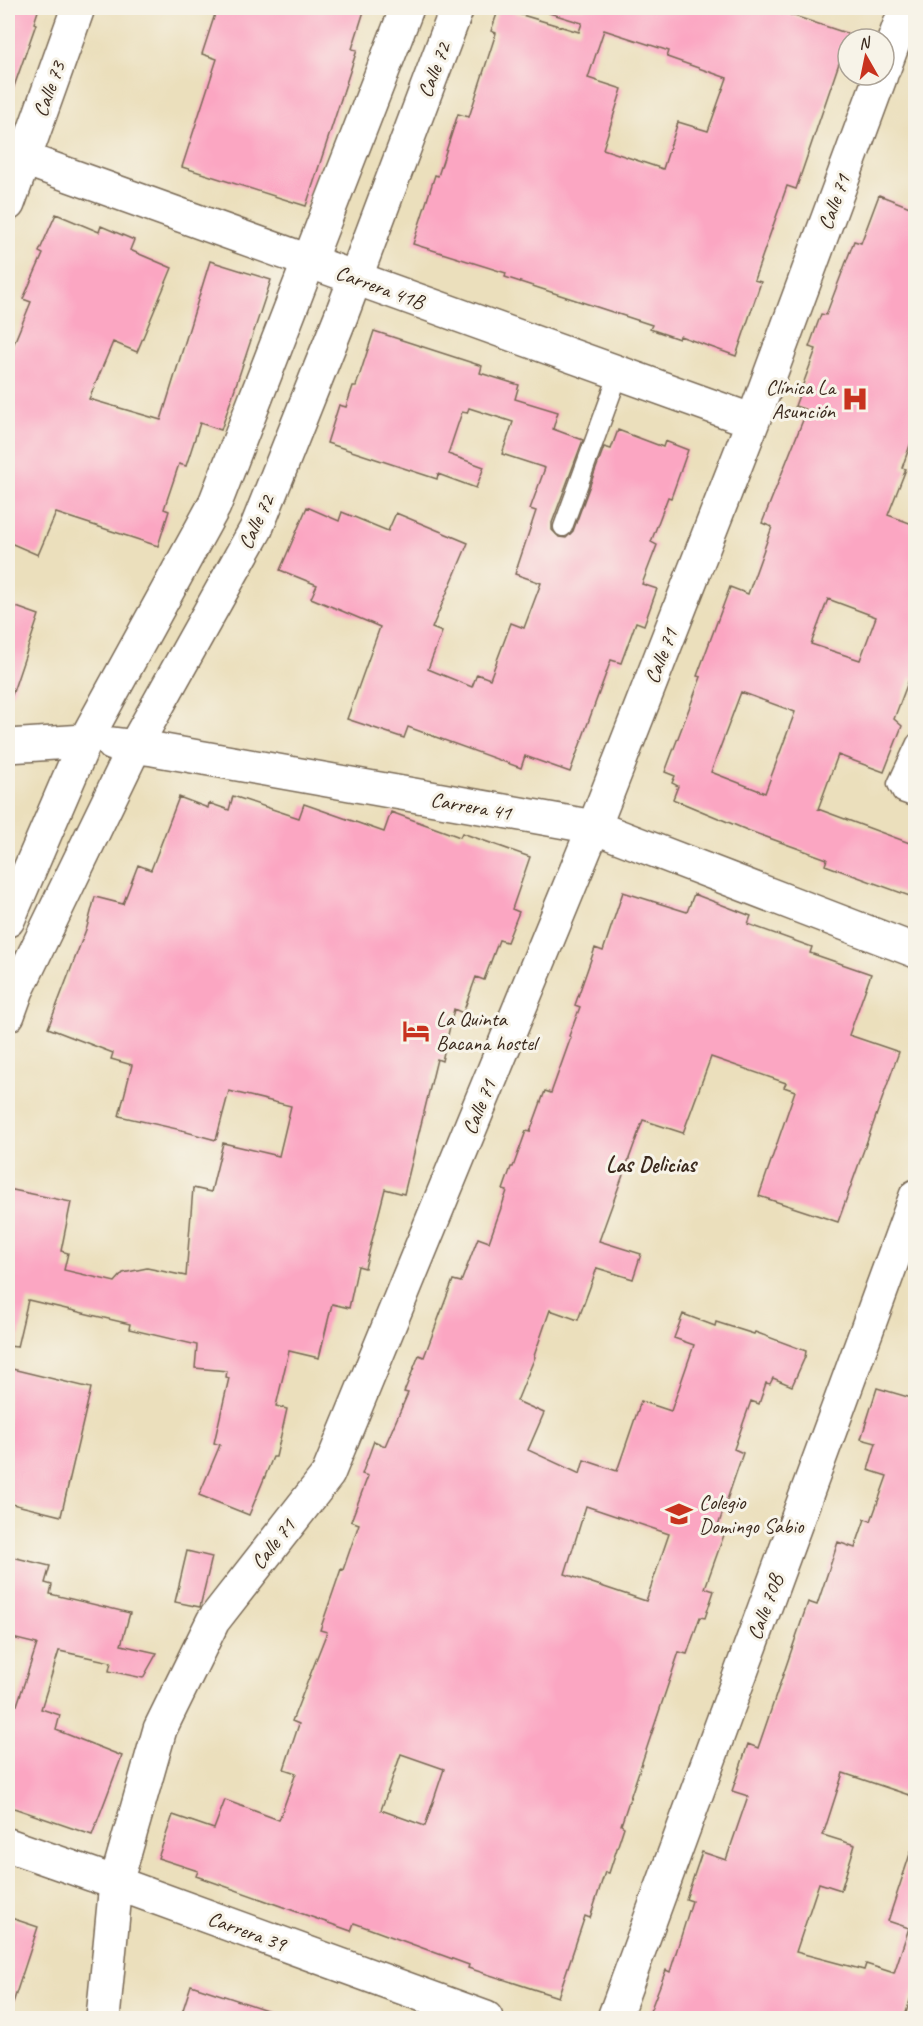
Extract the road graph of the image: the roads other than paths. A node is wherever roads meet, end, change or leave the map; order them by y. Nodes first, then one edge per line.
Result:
1 (78, 8) edge
2 (406, 8) edge
3 (457, 8) edge
4 (906, 8) edge
5 (896, 35) edge
6 (877, 87) edge
7 (16, 156) edge
8 (8, 204) edge
9 (309, 261) junction
10 (354, 278) junction
11 (619, 373) junction
12 (753, 421) junction
13 (563, 526) dead end
14 (85, 741) junction
15 (915, 743) edge
16 (8, 746) edge
17 (135, 746) junction
18 (915, 798) edge
19 (594, 827) junction
20 (8, 920) edge
21 (915, 951) edge
22 (8, 1015) edge
23 (915, 1196) edge
24 (8, 1845) edge
25 (116, 1882) junction
26 (103, 2019) edge
27 (486, 2019) edge
28 (614, 2019) edge

1 - 7 street, Calle 73
2 - 9 street
3 - 10 street, Calle 72
4 - 5 street
6 - 12 street, Calle 71
7 - 8 street, Calle 73
7 - 9 street, Carrera 41B
9 - 10 street, Carrera 41B
9 - 14 street
10 - 11 street, Carrera 41B
10 - 17 street, Calle 72
11 - 12 street, Carrera 41B
11 - 13 lane
12 - 19 street, Calle 71
14 - 16 street, Carrera 41
14 - 17 street, Carrera 41
14 - 20 street
15 - 18 lane
17 - 19 street, Carrera 41
17 - 22 street, Calle 72
19 - 21 street, Carrera 41
19 - 25 street, Calle 71
23 - 28 street, Calle 70B
24 - 25 street, Carrera 39
25 - 26 street, Calle 71
25 - 27 street, Carrera 39

